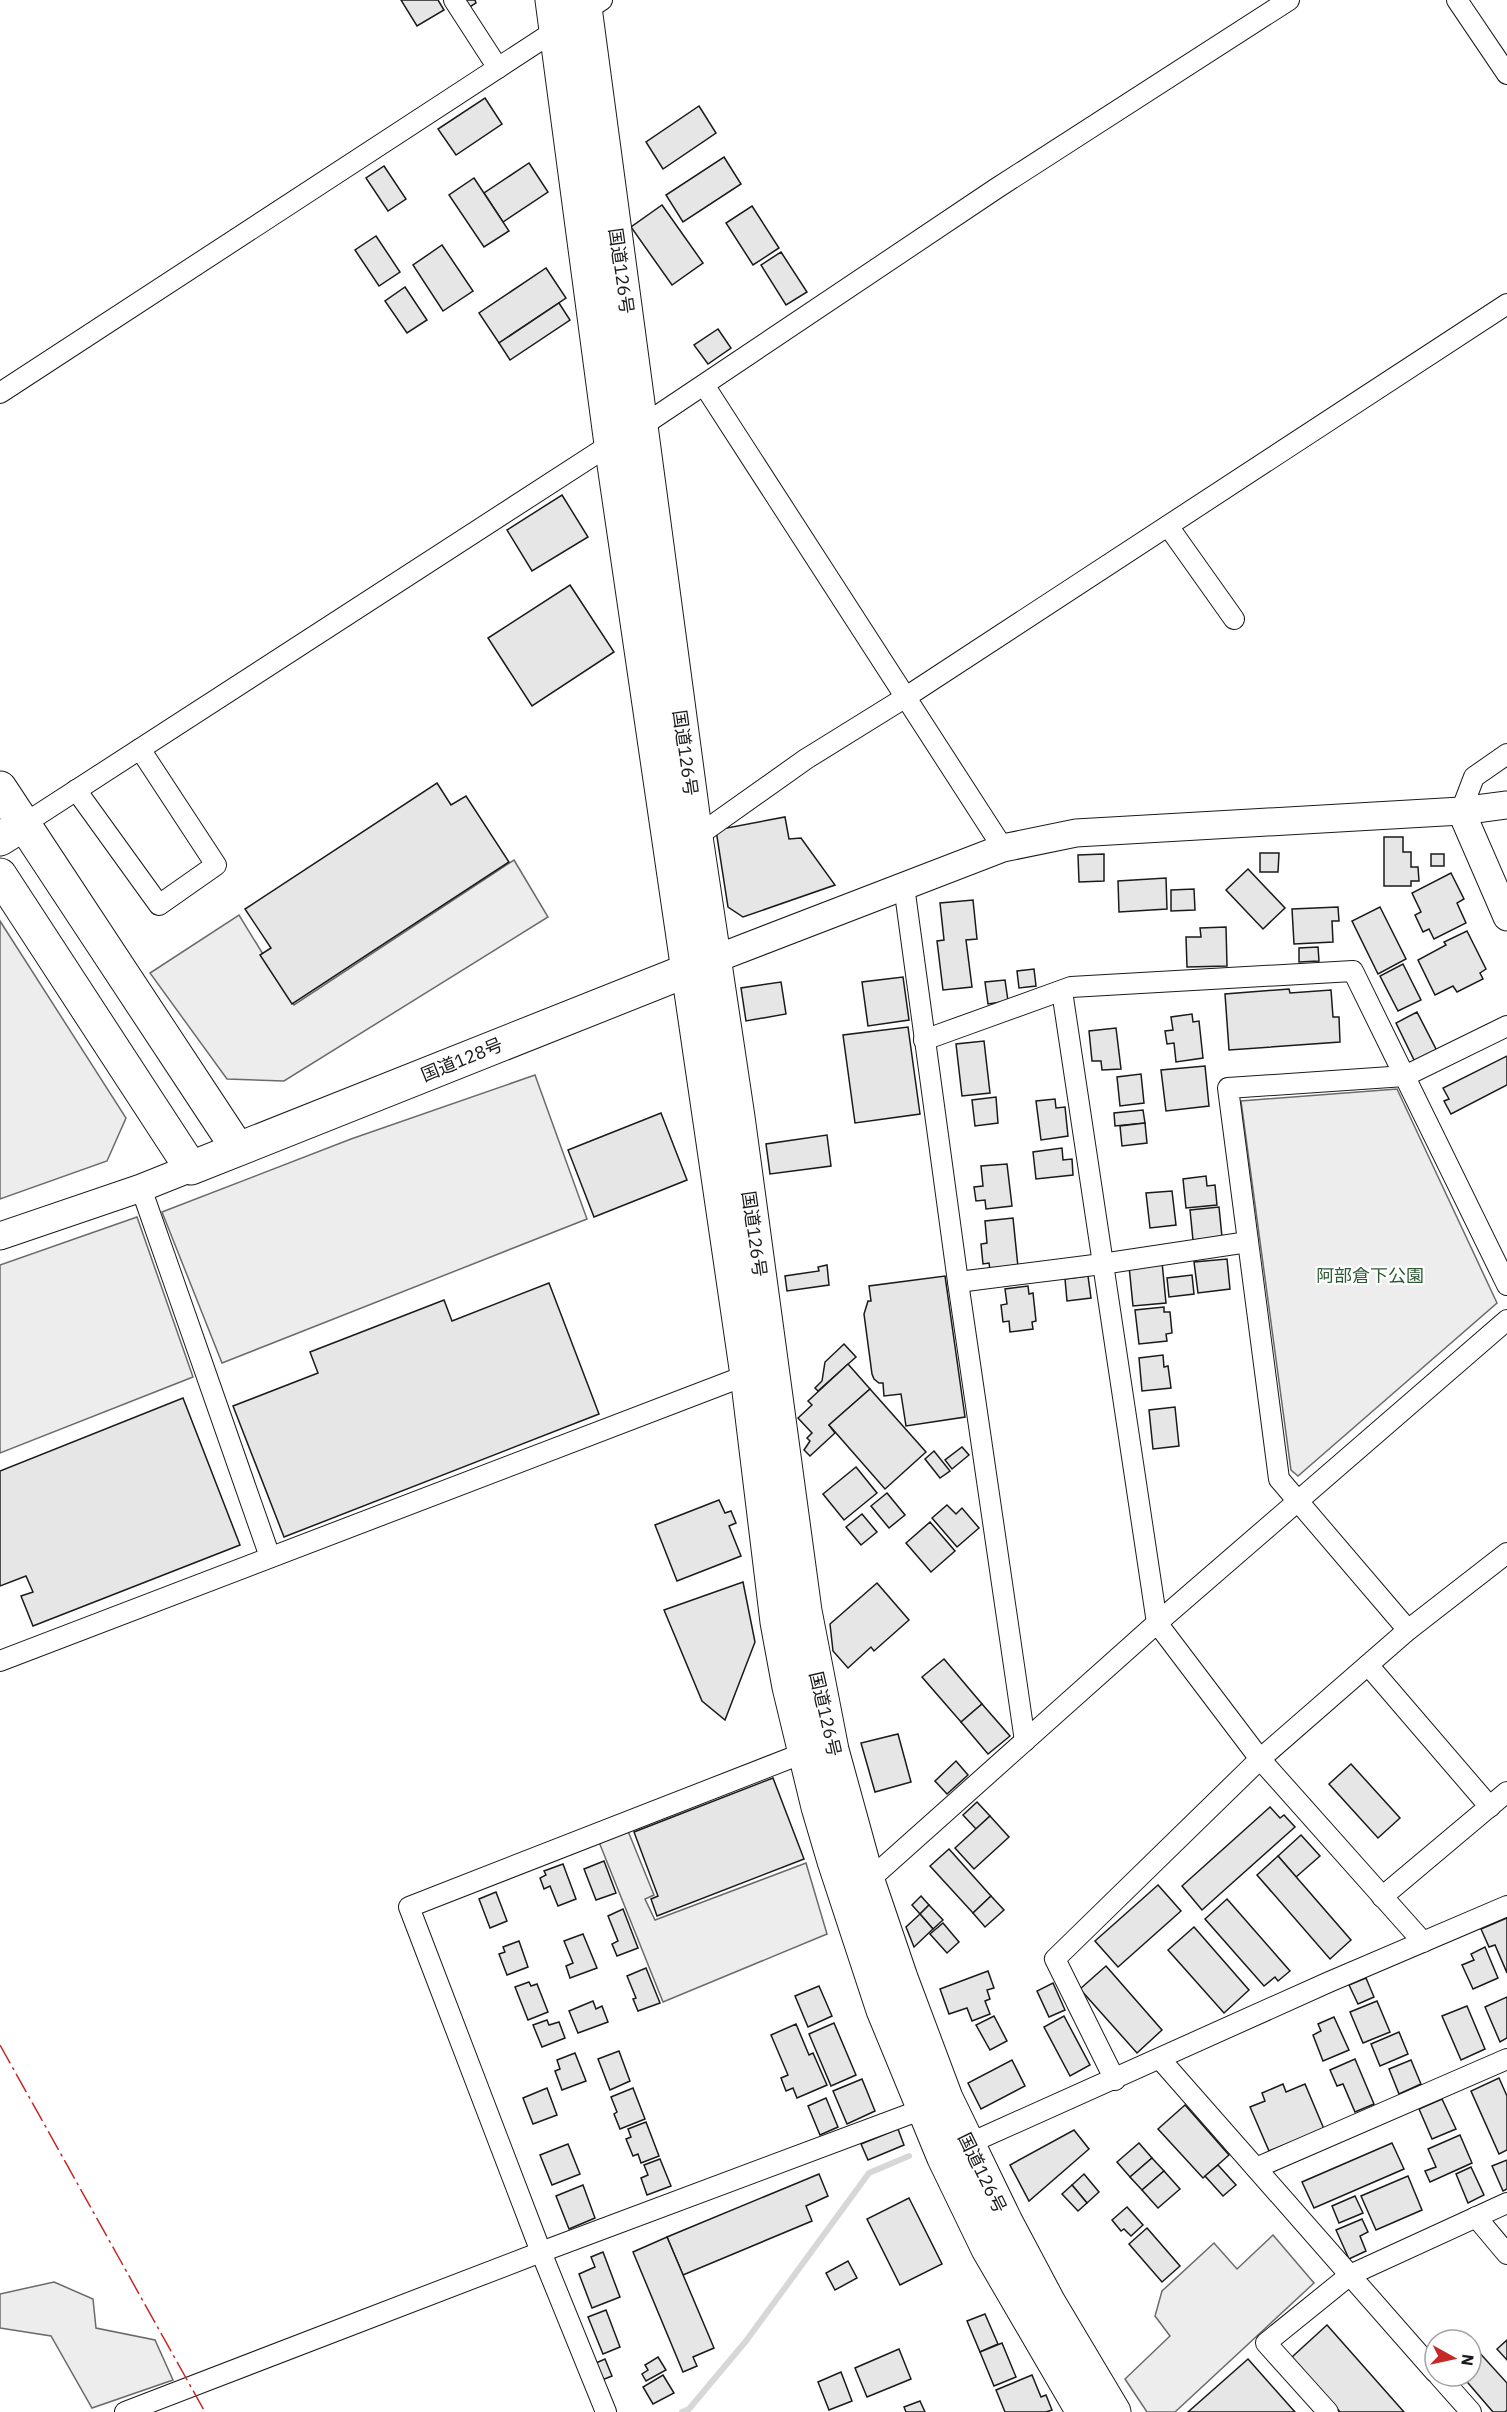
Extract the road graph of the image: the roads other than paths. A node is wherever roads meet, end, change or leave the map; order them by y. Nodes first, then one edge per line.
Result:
1 (454, 0) edge
2 (1289, 0) edge
3 (1457, 0) edge
4 (590, 4) edge
5 (555, 15) edge
6 (498, 68) junction
7 (1507, 74) edge
8 (1507, 304) edge
9 (704, 385) junction
10 (0, 393) edge
11 (642, 426) junction
12 (611, 444) junction
13 (1168, 526) junction
14 (1234, 619) dead end
15 (906, 697) junction
16 (140, 749) junction
17 (1507, 754) edge
18 (0, 788) edge
19 (76, 790) junction
20 (1507, 805) edge
21 (1461, 811) junction
22 (12, 832) edge
23 (696, 837) junction
24 (1003, 848) junction
25 (0, 875) edge
26 (904, 886) junction
27 (1507, 917) edge
28 (701, 965) junction
29 (1062, 991) junction
30 (1507, 1026) edge
31 (924, 1040) junction
32 (1404, 1076) junction
33 (238, 1149) junction
34 (191, 1168) junction
35 (141, 1188) junction
36 (0, 1236) edge
37 (1248, 1242) junction
38 (1102, 1264) junction
39 (958, 1282) junction
40 (1507, 1285) edge
41 (1507, 1320) edge
42 (747, 1375) junction
43 (1299, 1501) junction
44 (1507, 1552) edge
45 (270, 1557) junction
46 (1157, 1623) junction
47 (1408, 1630) junction
48 (0, 1660) edge
49 (1368, 1665) junction
50 (1025, 1741) junction
51 (806, 1752) junction
52 (1260, 1758) junction
53 (1507, 1792) edge
54 (1490, 1807) junction
55 (868, 1881) junction
56 (1382, 1897) junction
57 (1507, 1905) edge
58 (1424, 1942) junction
59 (1160, 2059) junction
60 (1507, 2059) edge
61 (1114, 2080) junction
62 (923, 2109) junction
63 (968, 2145) junction
64 (1256, 2168) junction
65 (1507, 2204) edge
66 (1476, 2217) junction
67 (541, 2252) junction
68 (1507, 2254) edge
69 (1350, 2275) junction
70 (1423, 2358) edge
71 (1449, 2388) edge
72 (125, 2412) edge
73 (606, 2412) edge
74 (1083, 2412) edge
75 (1114, 2412) edge
76 (1328, 2412) edge
77 (1470, 2412) edge

1 - 6 street
2 - 9 street
3 - 7 street
4 - 5 street
4 - 11 highway, 国道126号
5 - 6 street
5 - 12 highway, 国道126号
6 - 10 street
8 - 13 street
9 - 11 street
9 - 15 street
11 - 23 highway, 国道126号
12 - 16 street
12 - 28 highway, 国道126号
13 - 14 street
13 - 15 street
15 - 23 street
15 - 24 street
16 - 19 street
16 - 19 street
17 - 21 street
18 - 22 highway
19 - 22 street
20 - 21 street
21 - 24 street
21 - 27 street
22 - 33 highway
23 - 28 highway, 国道126号
24 - 26 street
25 - 34 highway
26 - 28 street
26 - 31 street
28 - 33 highway, 国道128号
28 - 42 highway, 国道126号
28 - 55 highway, 国道126号
29 - 31 street
29 - 32 street
29 - 38 street
30 - 32 street
31 - 39 street
32 - 37 street
32 - 40 street
33 - 34 highway, 国道128号
34 - 35 street
35 - 36 street
35 - 45 street
37 - 38 street
37 - 43 street
38 - 39 street
38 - 46 street
39 - 50 street
41 - 43 street
42 - 45 street
42 - 51 highway, 国道126号
43 - 46 street
43 - 47 street
44 - 47 street
45 - 48 street
46 - 50 street
46 - 52 street
47 - 49 street
49 - 52 street
49 - 54 street
50 - 55 street
51 - 62 highway, 国道126号
51 - 67 street
52 - 56 street
52 - 61 street
53 - 54 street
54 - 56 street
55 - 63 highway, 国道126号
56 - 58 street
57 - 58 street
58 - 59 street
59 - 61 street
59 - 64 street
60 - 64 street
61 - 63 street
62 - 67 street
62 - 74 highway, 国道126号
63 - 75 highway, 国道126号
64 - 69 street
65 - 66 street
66 - 68 street
66 - 69 street
67 - 72 street
67 - 73 street
69 - 70 street
69 - 76 street
71 - 77 street

